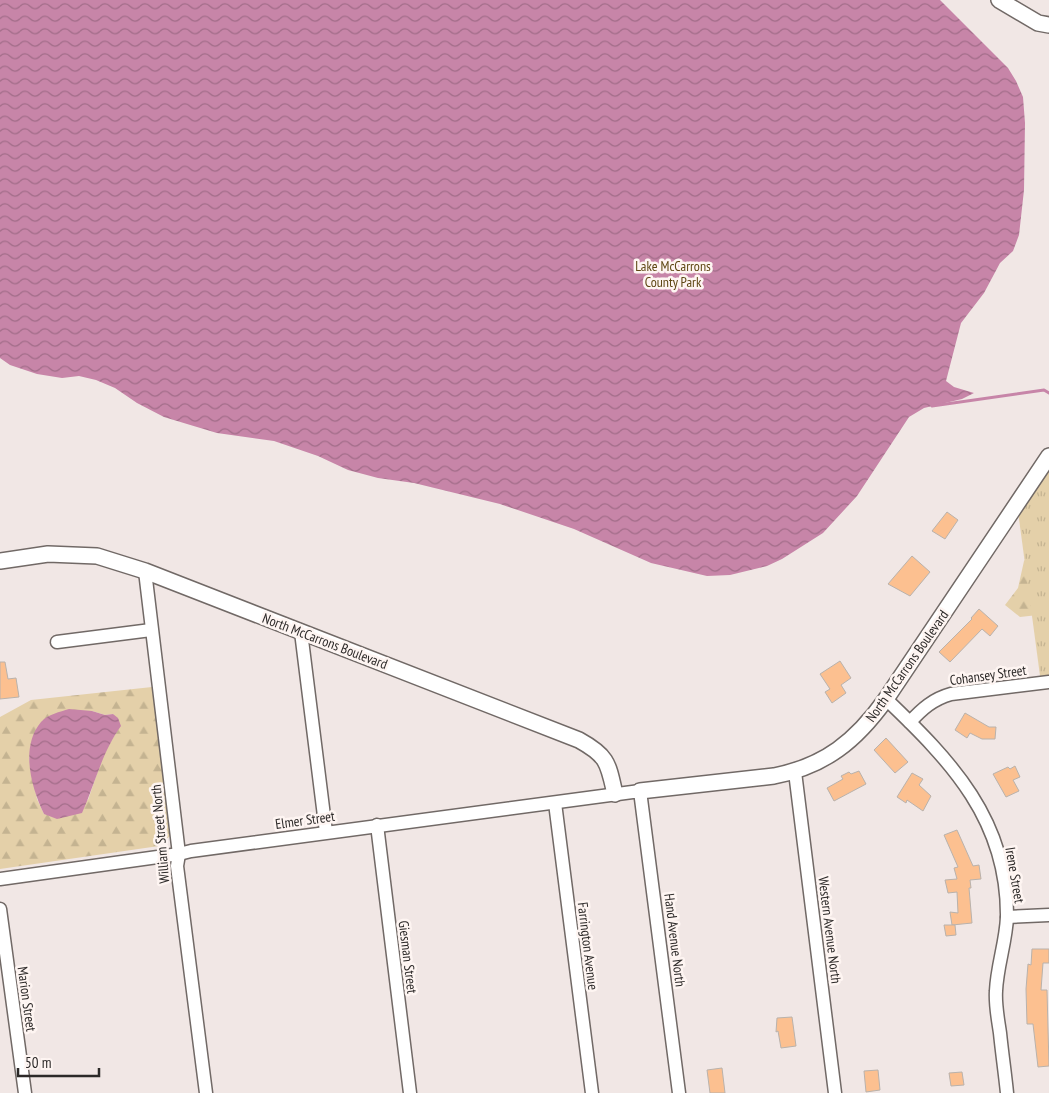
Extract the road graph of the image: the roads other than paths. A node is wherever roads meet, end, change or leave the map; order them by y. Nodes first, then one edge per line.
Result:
1 (999, 0) edge
2 (1049, 25) edge
3 (1049, 456) edge
4 (0, 561) edge
5 (145, 571) junction
6 (151, 630) junction
7 (301, 632) junction
8 (57, 642) dead end
9 (1049, 682) edge
10 (886, 699) junction
11 (910, 722) junction
12 (795, 772) junction
13 (640, 791) junction
14 (615, 794) junction
15 (554, 803) junction
16 (377, 825) junction
17 (326, 832) junction
18 (179, 854) junction
19 (0, 879) edge
20 (0, 909) edge
21 (1049, 915) edge
22 (1007, 916) junction
23 (25, 1093) edge
24 (206, 1093) edge
25 (410, 1093) edge
26 (592, 1093) edge
27 (679, 1093) edge
28 (835, 1093) edge
29 (1007, 1093) edge

1 - 2 street
3 - 10 street, North McCarrons Boulevard
4 - 5 street, North McCarrons Boulevard
5 - 6 street, William Street North
5 - 7 street, North McCarrons Boulevard
6 - 8 street
6 - 18 street, William Street North
7 - 14 street, North McCarrons Boulevard
7 - 17 street
9 - 11 street, Cohansey Street
10 - 11 street, Irene Street
10 - 12 street, North McCarrons Boulevard
11 - 22 street, Irene Street
12 - 13 street, North McCarrons Boulevard
12 - 28 street, Western Avenue North
13 - 14 street, Elmer Street
13 - 27 street, Hand Avenue North
14 - 15 street, Elmer Street
15 - 16 street, Elmer Street
15 - 26 street, Farrington Avenue
16 - 17 street, Elmer Street
16 - 25 street, Giesman Street
17 - 18 street, Elmer Street
18 - 19 street, Elmer Street
18 - 24 street, William Street North
20 - 23 street, Marion Street
21 - 22 street
22 - 29 street, Irene Street

